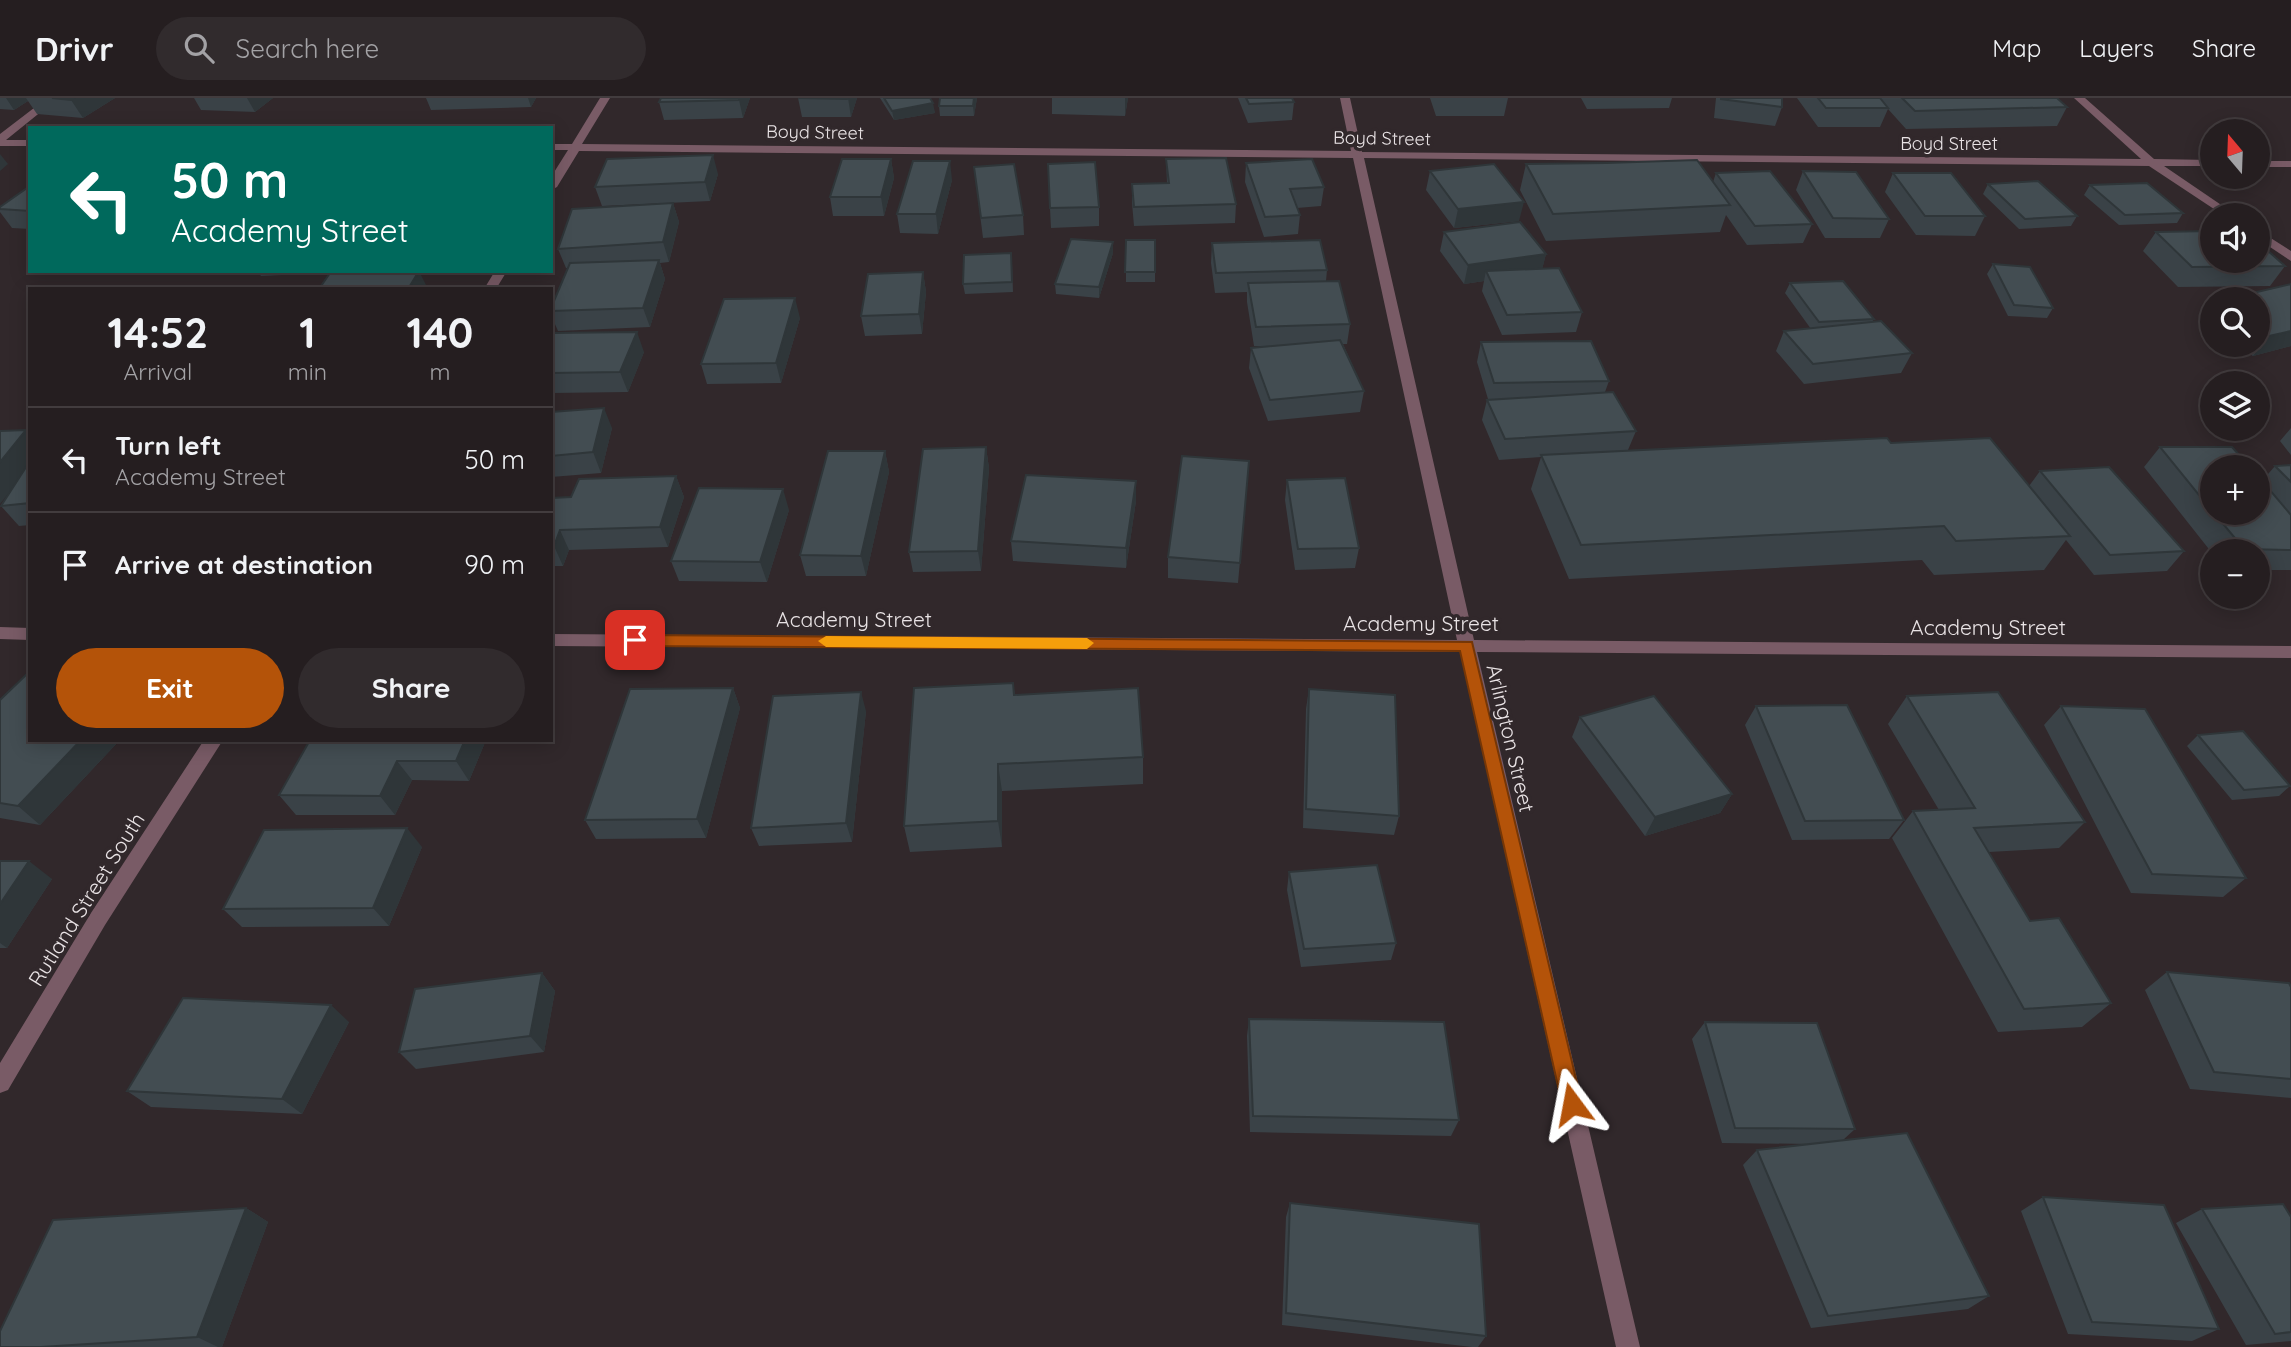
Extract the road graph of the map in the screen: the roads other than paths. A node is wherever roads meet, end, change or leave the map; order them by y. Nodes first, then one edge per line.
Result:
1 (53, 98) edge
2 (604, 98) edge
3 (1345, 98) edge
4 (2079, 98) edge
5 (0, 141) edge
6 (28, 143) edge
7 (553, 147) edge
8 (575, 147) junction
9 (1359, 156) junction
10 (2152, 163) junction
11 (2200, 163) edge
12 (2270, 164) edge
13 (2291, 164) edge
14 (553, 184) edge
15 (2212, 203) edge
16 (2270, 242) edge
17 (2291, 257) edge
18 (0, 633) edge
19 (28, 634) edge
20 (553, 639) edge
21 (1467, 646) junction
22 (2291, 652) edge
23 (213, 742) edge
24 (0, 1083) edge
25 (1628, 1347) edge

1 - 5 street
2 - 8 street
3 - 9 street, Arlington Street
4 - 10 street
5 - 6 street
7 - 8 street, Boyd Street
8 - 9 street, Boyd Street
8 - 14 street
9 - 10 street, Boyd Street
9 - 21 street, Arlington Street
10 - 11 street, Boyd Street
10 - 15 street
12 - 13 street
16 - 17 street
18 - 19 street
20 - 21 street, Academy Street
21 - 22 street, Academy Street
21 - 25 street, Arlington Street
23 - 24 street, Rutland Street South

